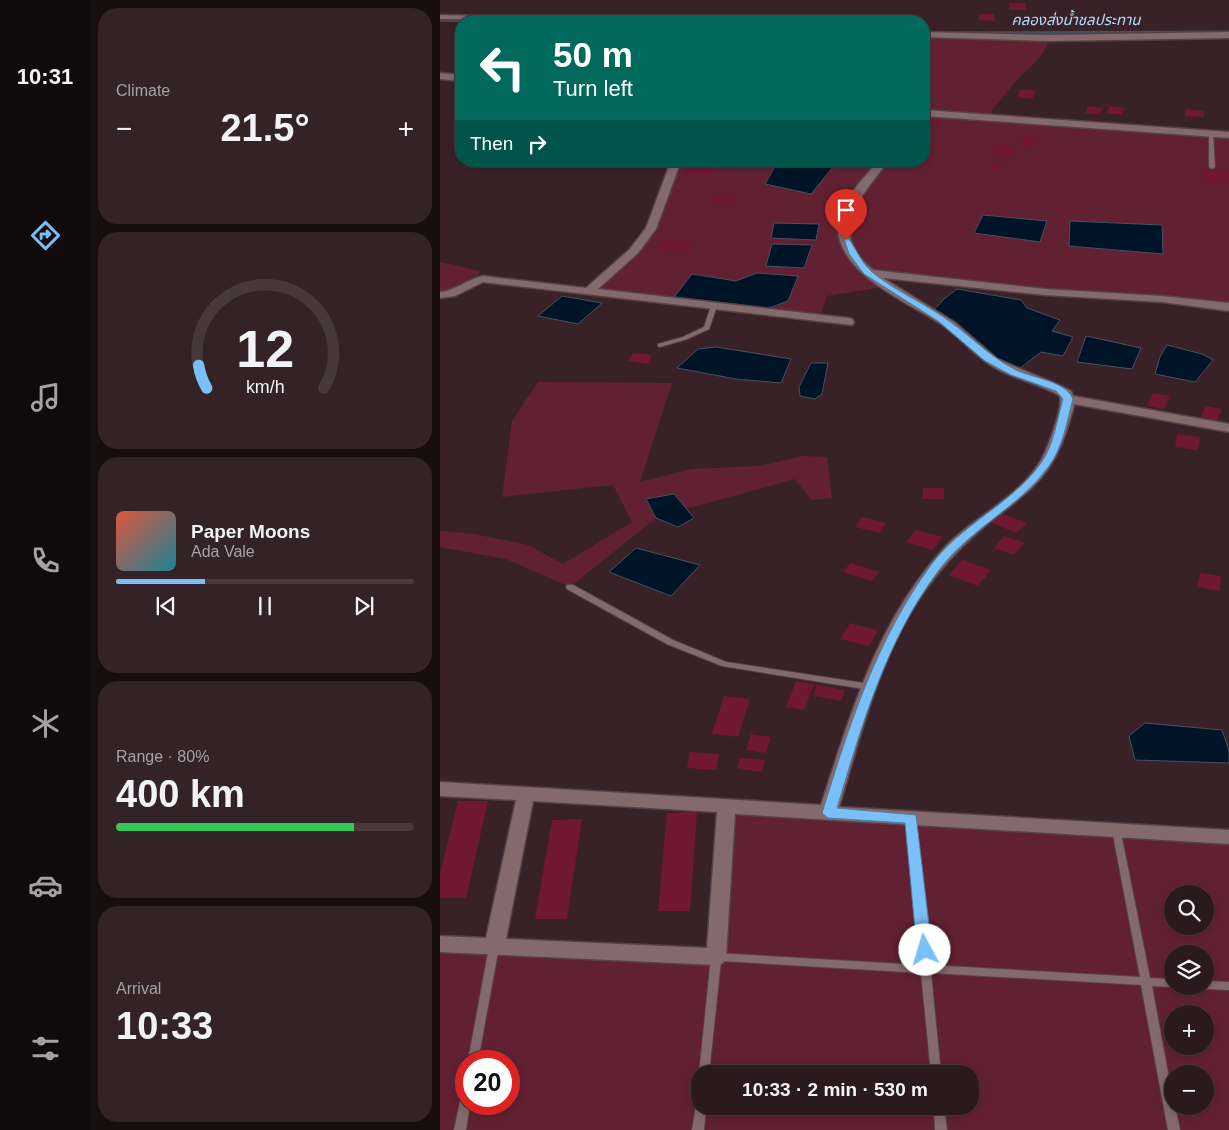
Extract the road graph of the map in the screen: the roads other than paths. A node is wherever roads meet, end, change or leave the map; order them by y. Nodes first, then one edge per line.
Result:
1 (440, 17) edge
2 (455, 17) edge
3 (440, 23) edge
4 (455, 23) edge
5 (1229, 27) edge
6 (930, 29) edge
7 (930, 35) edge
8 (1229, 35) edge
9 (440, 76) edge
10 (455, 77) edge
11 (930, 113) edge
12 (1211, 134) junction
13 (1229, 135) edge
14 (674, 167) edge
15 (879, 167) edge
16 (1212, 167) dead end
17 (868, 272) junction
18 (588, 292) junction
19 (440, 295) edge
20 (714, 306) junction
21 (1229, 306) edge
22 (848, 322) dead end
23 (660, 345) dead end
24 (1068, 399) junction
25 (1229, 428) edge
26 (570, 587) dead end
27 (870, 687) junction
28 (440, 789) edge
29 (526, 794) junction
30 (726, 807) junction
31 (828, 813) junction
32 (911, 818) junction
33 (1117, 830) junction
34 (1229, 837) edge
35 (440, 944) edge
36 (494, 946) junction
37 (716, 957) junction
38 (926, 969) junction
39 (1146, 982) junction
40 (1164, 983) edge
41 (1214, 985) edge
42 (1229, 986) edge
43 (475, 1050) edge
44 (705, 1065) edge
45 (935, 1065) edge
46 (463, 1115) edge
47 (700, 1115) edge
48 (940, 1115) edge
49 (460, 1130) edge
50 (698, 1130) edge
51 (941, 1130) edge
52 (1174, 1130) edge

1 - 2 street
3 - 4 street
5 - 6 street
7 - 8 street
9 - 10 street
11 - 12 street
12 - 13 street
12 - 16 lane
14 - 18 street
15 - 17 street
17 - 21 street
17 - 24 street
18 - 19 street
18 - 20 street
20 - 22 street
20 - 23 lane
24 - 25 street
24 - 27 street
26 - 27 lane
27 - 31 street
28 - 29 street
29 - 30 street
29 - 36 street
30 - 31 street
30 - 37 street
31 - 32 street
32 - 33 street
32 - 38 lane
33 - 34 street
33 - 39 lane
35 - 36 street
36 - 37 street
36 - 43 lane
37 - 38 lane
37 - 44 lane
38 - 39 lane
38 - 45 lane
39 - 40 lane
39 - 52 lane
41 - 42 lane
46 - 49 lane
47 - 50 lane
48 - 51 lane

